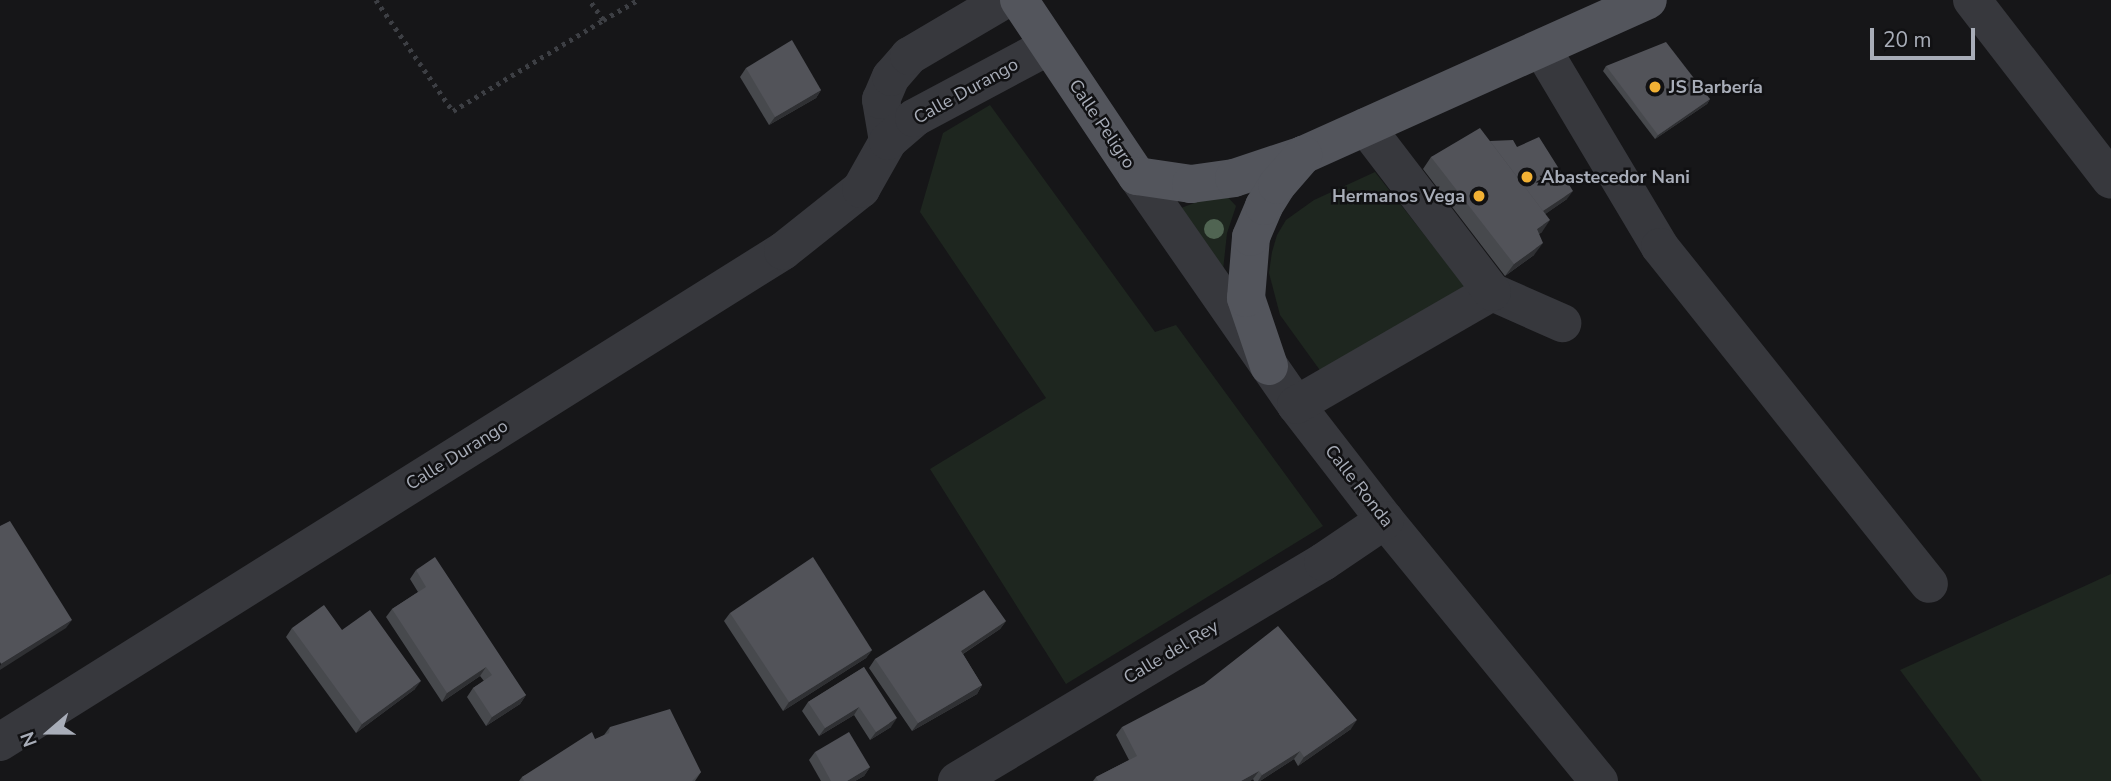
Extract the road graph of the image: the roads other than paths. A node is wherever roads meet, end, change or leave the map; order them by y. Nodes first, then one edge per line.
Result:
1 (1004, 0) edge
2 (1019, 0) edge
3 (1648, 0) edge
4 (1972, 0) edge
5 (1049, 46) junction
6 (1542, 49) junction
7 (1366, 127) junction
8 (888, 141) junction
9 (1303, 155) junction
10 (1137, 176) junction
11 (2111, 180) edge
12 (1492, 292) junction
13 (1562, 323) dead end
14 (1269, 366) junction
15 (1296, 405) junction
16 (1385, 520) junction
17 (1929, 584) dead end
18 (0, 742) edge
19 (957, 781) edge
20 (1600, 781) edge

1 - 8 street
2 - 5 main road, Calle Peligro
3 - 6 main road, Calle Peligro
4 - 11 street
5 - 8 street, Calle Durango
5 - 10 main road, Calle Peligro
6 - 7 main road, Calle Peligro
6 - 17 street
7 - 9 main road, Calle Peligro
7 - 12 street
8 - 18 street, Calle Durango
9 - 10 main road, Calle Peligro
9 - 14 main road, Calle Peligro
10 - 14 street, Calle Ronda
12 - 13 street
12 - 15 street
14 - 15 street, Calle Ronda
15 - 16 street, Calle Ronda
16 - 19 street, Calle del Rey
16 - 20 street, Calle Ronda

